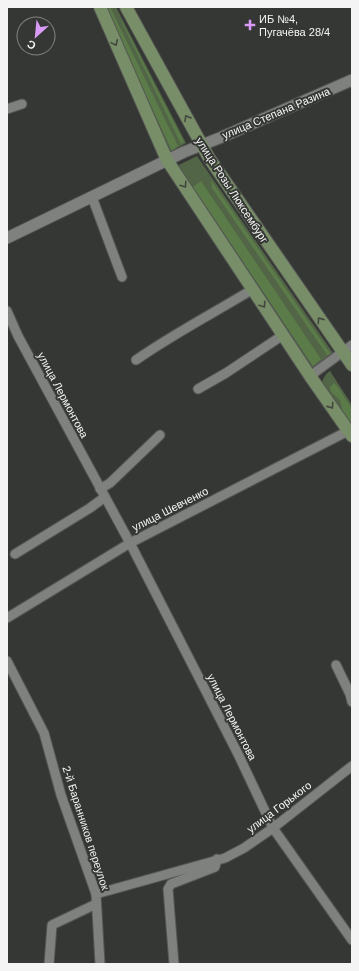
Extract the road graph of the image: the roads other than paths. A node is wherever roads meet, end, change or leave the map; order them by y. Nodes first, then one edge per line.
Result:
1 (100, 7) edge
2 (126, 7) edge
3 (352, 80) edge
4 (22, 104) dead end
5 (7, 109) edge
6 (201, 145) junction
7 (168, 160) junction
8 (92, 196) junction
9 (7, 238) edge
10 (122, 277) dead end
11 (253, 289) junction
12 (7, 311) edge
13 (283, 335) junction
14 (347, 348) edge
15 (136, 360) dead end
16 (352, 365) edge
17 (310, 376) junction
18 (198, 389) dead end
19 (350, 433) edge
20 (160, 435) dead end
21 (100, 489) junction
22 (105, 497) junction
23 (130, 544) junction
24 (15, 554) dead end
25 (7, 618) edge
26 (7, 661) edge
27 (336, 664) dead end
28 (352, 702) edge
29 (352, 766) edge
30 (273, 828) junction
31 (217, 859) junction
32 (96, 894) junction
33 (96, 904) junction
34 (352, 940) edge
35 (49, 964) edge
36 (100, 964) edge
37 (174, 964) edge

1 -> 7 main road
6 -> 2 main road, улица Розы Люксембург
3 - 6 street, улица Степана Разина
4 - 5 street
6 - 7 street, улица Степана Разина
14 -> 6 main road, улица Розы Люксембург
7 - 8 street, улица Степана Разина
7 -> 11 main road
8 - 9 street, улица Степана Разина
8 - 10 street
11 -> 13 main road
11 - 15 street
12 - 21 street, улица Лермонтова
13 - 17 main road
13 - 18 street
14 - 16 main road, улица Розы Люксембург
14 - 17 street
17 -> 19 main road
19 - 23 street, улица Шевченко
20 - 21 street
21 - 22 street, улица Лермонтова
22 - 23 street, улица Лермонтова
22 - 24 street
23 - 25 street, улица Шевченко
23 - 30 street, улица Лермонтова
26 - 32 street, 2-й Баранников переулок
27 - 28 street
29 - 30 street, улица Горького
30 - 31 street, улица Горького
30 - 34 street, улица Лермонтова
31 - 32 street, улица Горького
31 - 37 street, улица Горького
32 - 33 street, 2-й Баранников переулок
33 - 35 street
33 - 36 street, 2-й Баранников переулок

